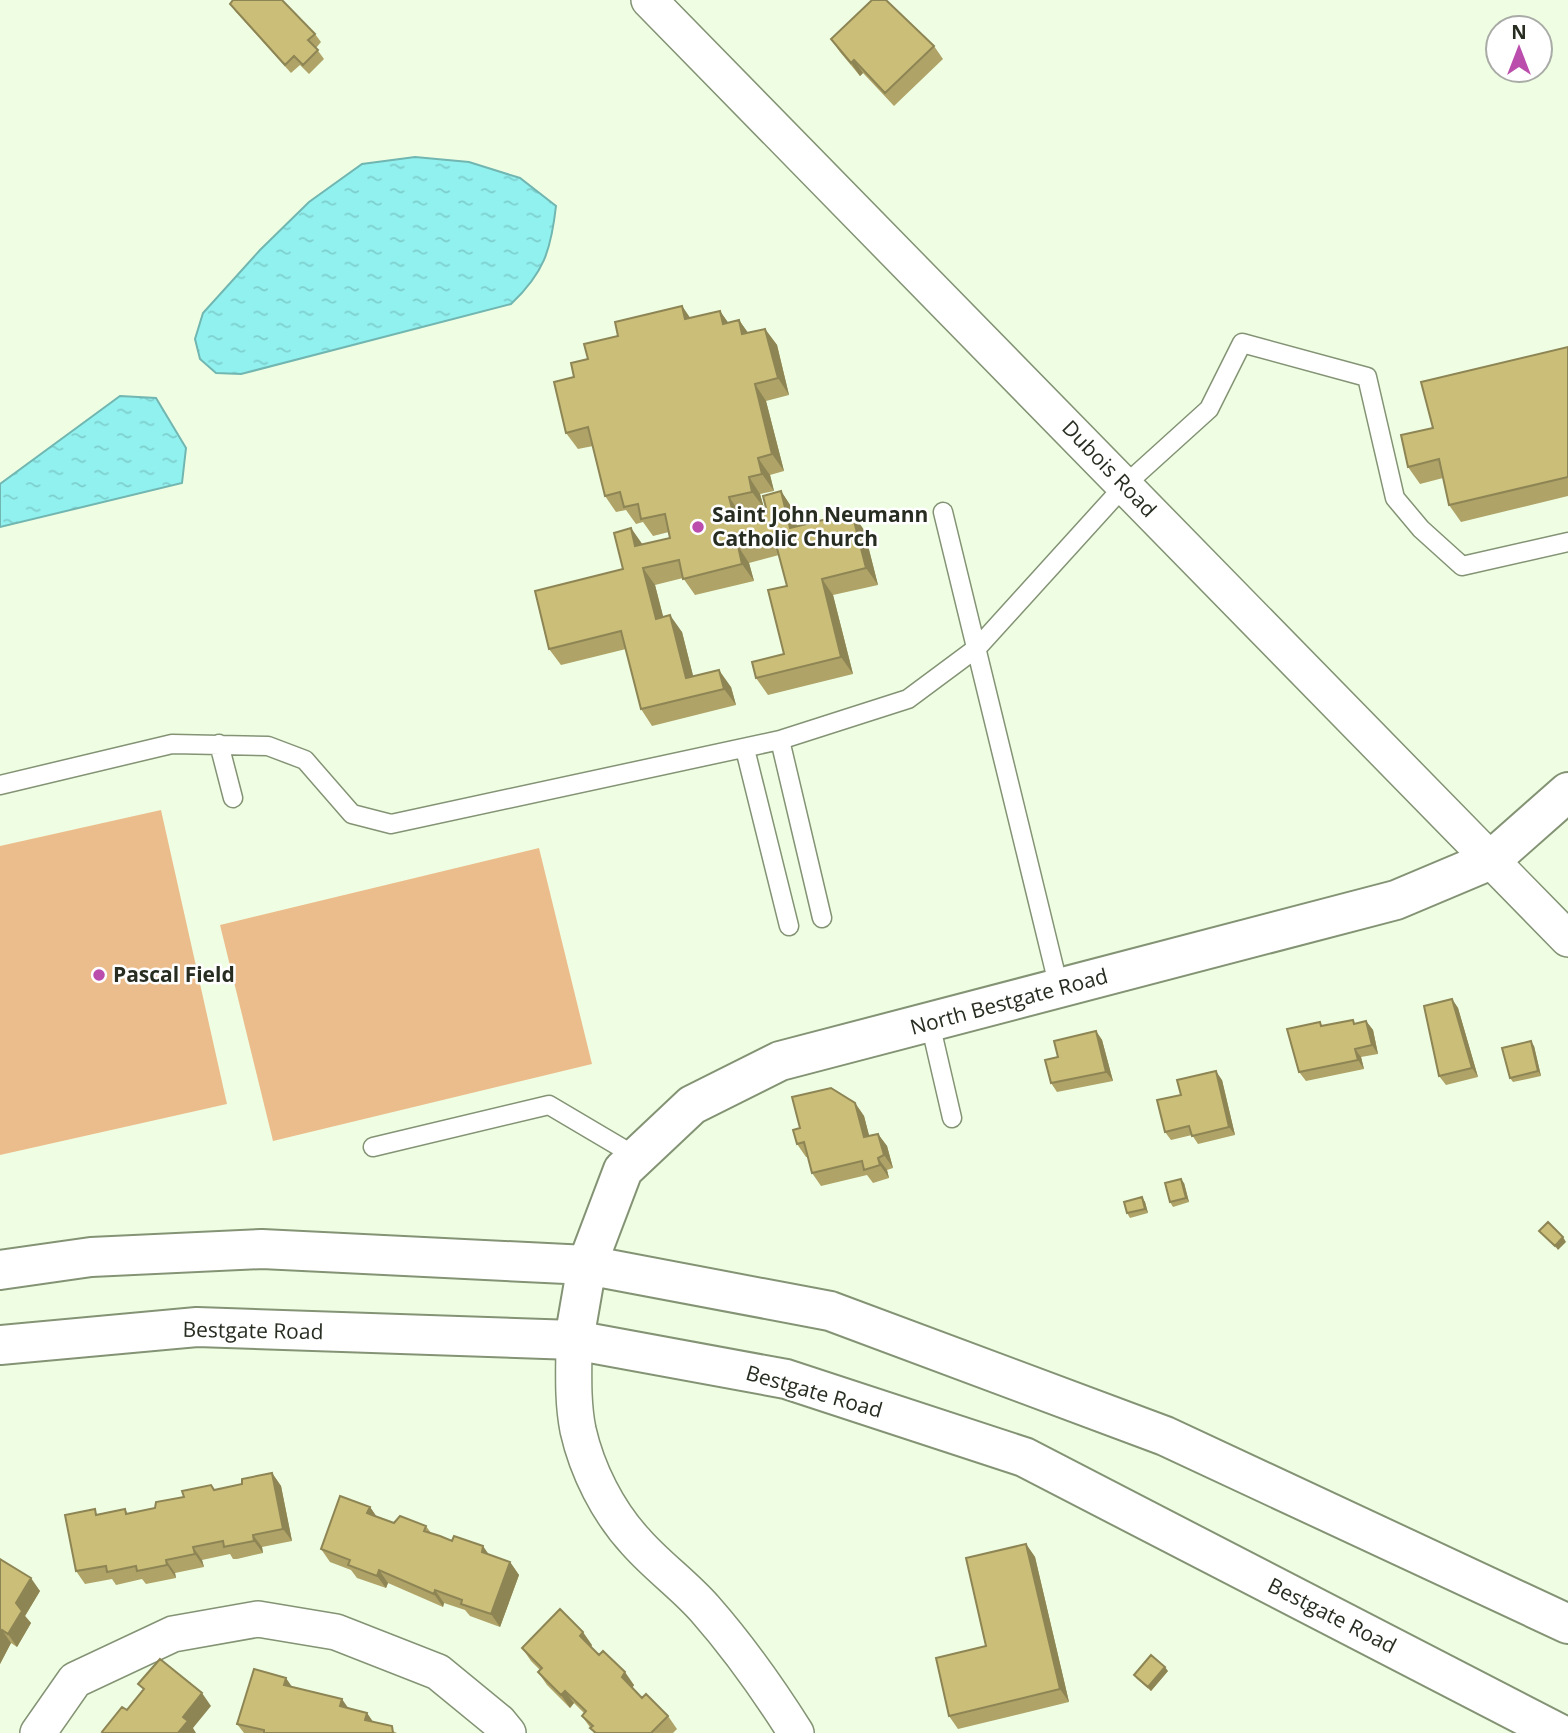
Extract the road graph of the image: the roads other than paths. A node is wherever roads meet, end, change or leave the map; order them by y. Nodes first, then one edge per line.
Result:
1 (649, 0) edge
2 (1125, 485) junction
3 (943, 512) dead end
4 (1568, 542) edge
5 (978, 648) junction
6 (780, 740) junction
7 (219, 744) junction
8 (746, 749) junction
9 (0, 785) edge
10 (1568, 792) edge
11 (233, 798) dead end
12 (1491, 860) junction
13 (822, 918) dead end
14 (789, 926) dead end
15 (1568, 939) edge
16 (1059, 988) junction
17 (930, 1023) junction
18 (953, 1118) dead end
19 (373, 1147) dead end
20 (636, 1157) junction
21 (587, 1265) junction
22 (0, 1270) edge
23 (574, 1340) junction
24 (0, 1345) edge
25 (1568, 1624) edge
26 (38, 1733) edge
27 (508, 1733) edge
28 (796, 1733) edge
29 (1558, 1733) edge

1 - 2 street, Dubois Road
2 - 4 lane
2 - 5 lane
2 - 12 street, Dubois Road
3 - 5 lane
5 - 6 lane
5 - 16 lane
6 - 8 lane
6 - 13 lane
7 - 8 lane
7 - 9 lane
7 - 11 lane
8 - 14 lane
10 - 12 main road, North Bestgate Road
12 - 15 street, Dubois Road
12 - 16 main road, North Bestgate Road
16 - 17 main road, North Bestgate Road
17 - 18 lane
17 - 20 main road, North Bestgate Road
19 - 20 lane
20 - 21 main road, North Bestgate Road
21 - 22 main road
21 - 23 main road, North Bestgate Road
21 - 25 main road
23 - 24 main road, Bestgate Road
23 - 28 street
23 - 29 main road, Bestgate Road
26 - 27 street

